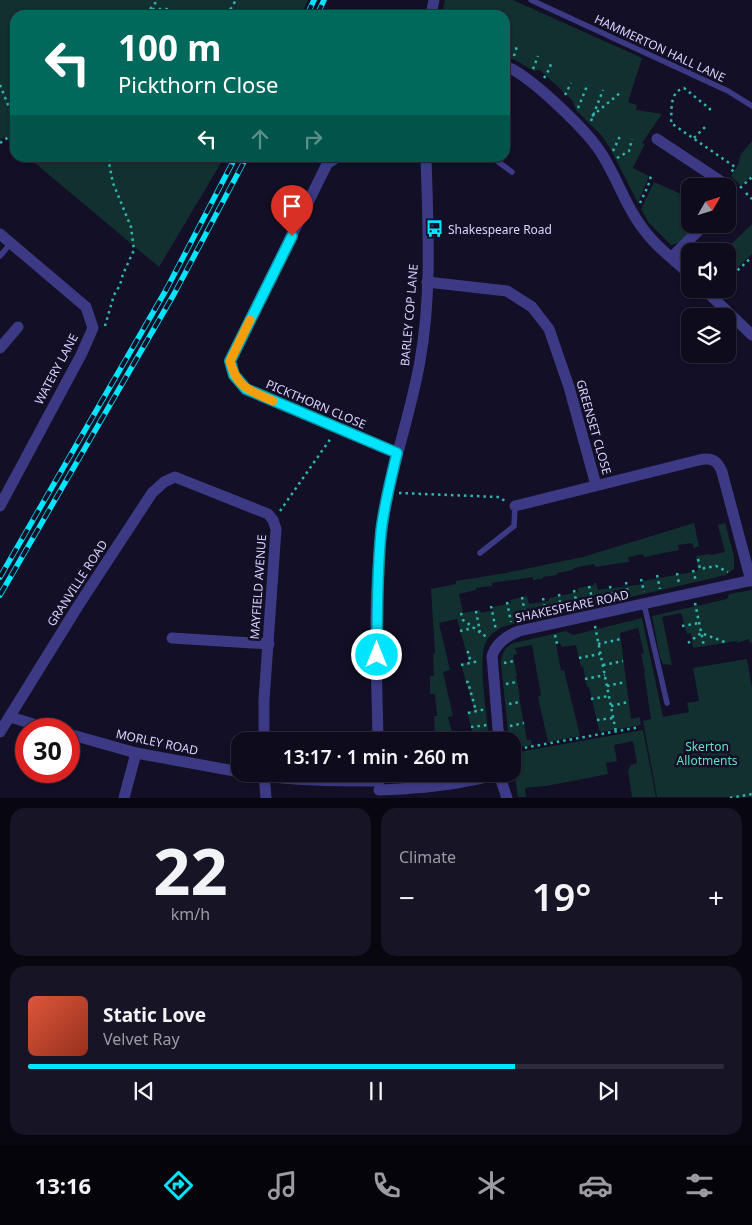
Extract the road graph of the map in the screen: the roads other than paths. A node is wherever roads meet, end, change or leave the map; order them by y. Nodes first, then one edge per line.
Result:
1 (531, 0) edge
2 (510, 65) edge
3 (752, 106) edge
4 (657, 138) dead end
5 (330, 162) edge
6 (426, 162) edge
7 (498, 162) edge
8 (512, 172) dead end
9 (716, 178) edge
10 (696, 233) edge
11 (0, 234) edge
12 (11, 243) junction
13 (0, 256) edge
14 (672, 257) junction
15 (681, 266) edge
16 (427, 282) junction
17 (713, 298) edge
18 (18, 327) dead end
19 (752, 335) edge
20 (0, 348) edge
21 (397, 453) junction
22 (196, 485) joint
23 (4, 486) edge
24 (596, 486) junction
25 (0, 506) edge
26 (515, 506) joint
27 (480, 553) dead end
28 (751, 581) edge
29 (644, 604) junction
30 (172, 638) dead end
31 (269, 644) junction
32 (667, 703) dead end
33 (10, 717) junction
34 (15, 718) edge
35 (0, 732) edge
36 (264, 732) edge
37 (378, 732) edge
38 (498, 732) edge
39 (80, 737) edge
40 (136, 754) junction
41 (231, 770) edge
42 (265, 782) edge
43 (337, 782) edge
44 (463, 782) edge
45 (502, 782) edge
46 (379, 786) edge
47 (124, 798) edge
48 (266, 798) edge
49 (507, 798) edge

1 - 3 lane, HAMMERTON HALL LANE
2 - 14 street
4 - 9 street
5 - 21 street, PICKTHORN CLOSE
6 - 16 street, BARLEY COP LANE
7 - 8 lane
10 - 14 street
11 - 12 street, WATERY LANE
12 - 13 lane
12 - 23 street, WATERY LANE
14 - 15 street
16 - 21 street, BARLEY COP LANE
16 - 24 street, GREENSET CLOSE
17 - 19 street
18 - 20 street
21 - 37 street, BARLEY COP LANE
22 - 31 street, MAYFIELD AVENUE
22 - 33 street, GRANVILLE ROAD
23 - 25 street, WATERY LANE
24 - 26 street
24 - 28 street, GREENSET CLOSE
26 - 27 lane
28 - 29 street, SHAKESPEARE ROAD
29 - 32 lane
29 - 38 street, SHAKESPEARE ROAD
30 - 31 street
31 - 36 street, MAYFIELD AVENUE
33 - 34 street
33 - 35 street, GRANVILLE ROAD
39 - 40 street, MORLEY ROAD
40 - 41 street, MORLEY ROAD
40 - 47 street
42 - 48 street
43 - 46 street
44 - 46 street
45 - 49 street

